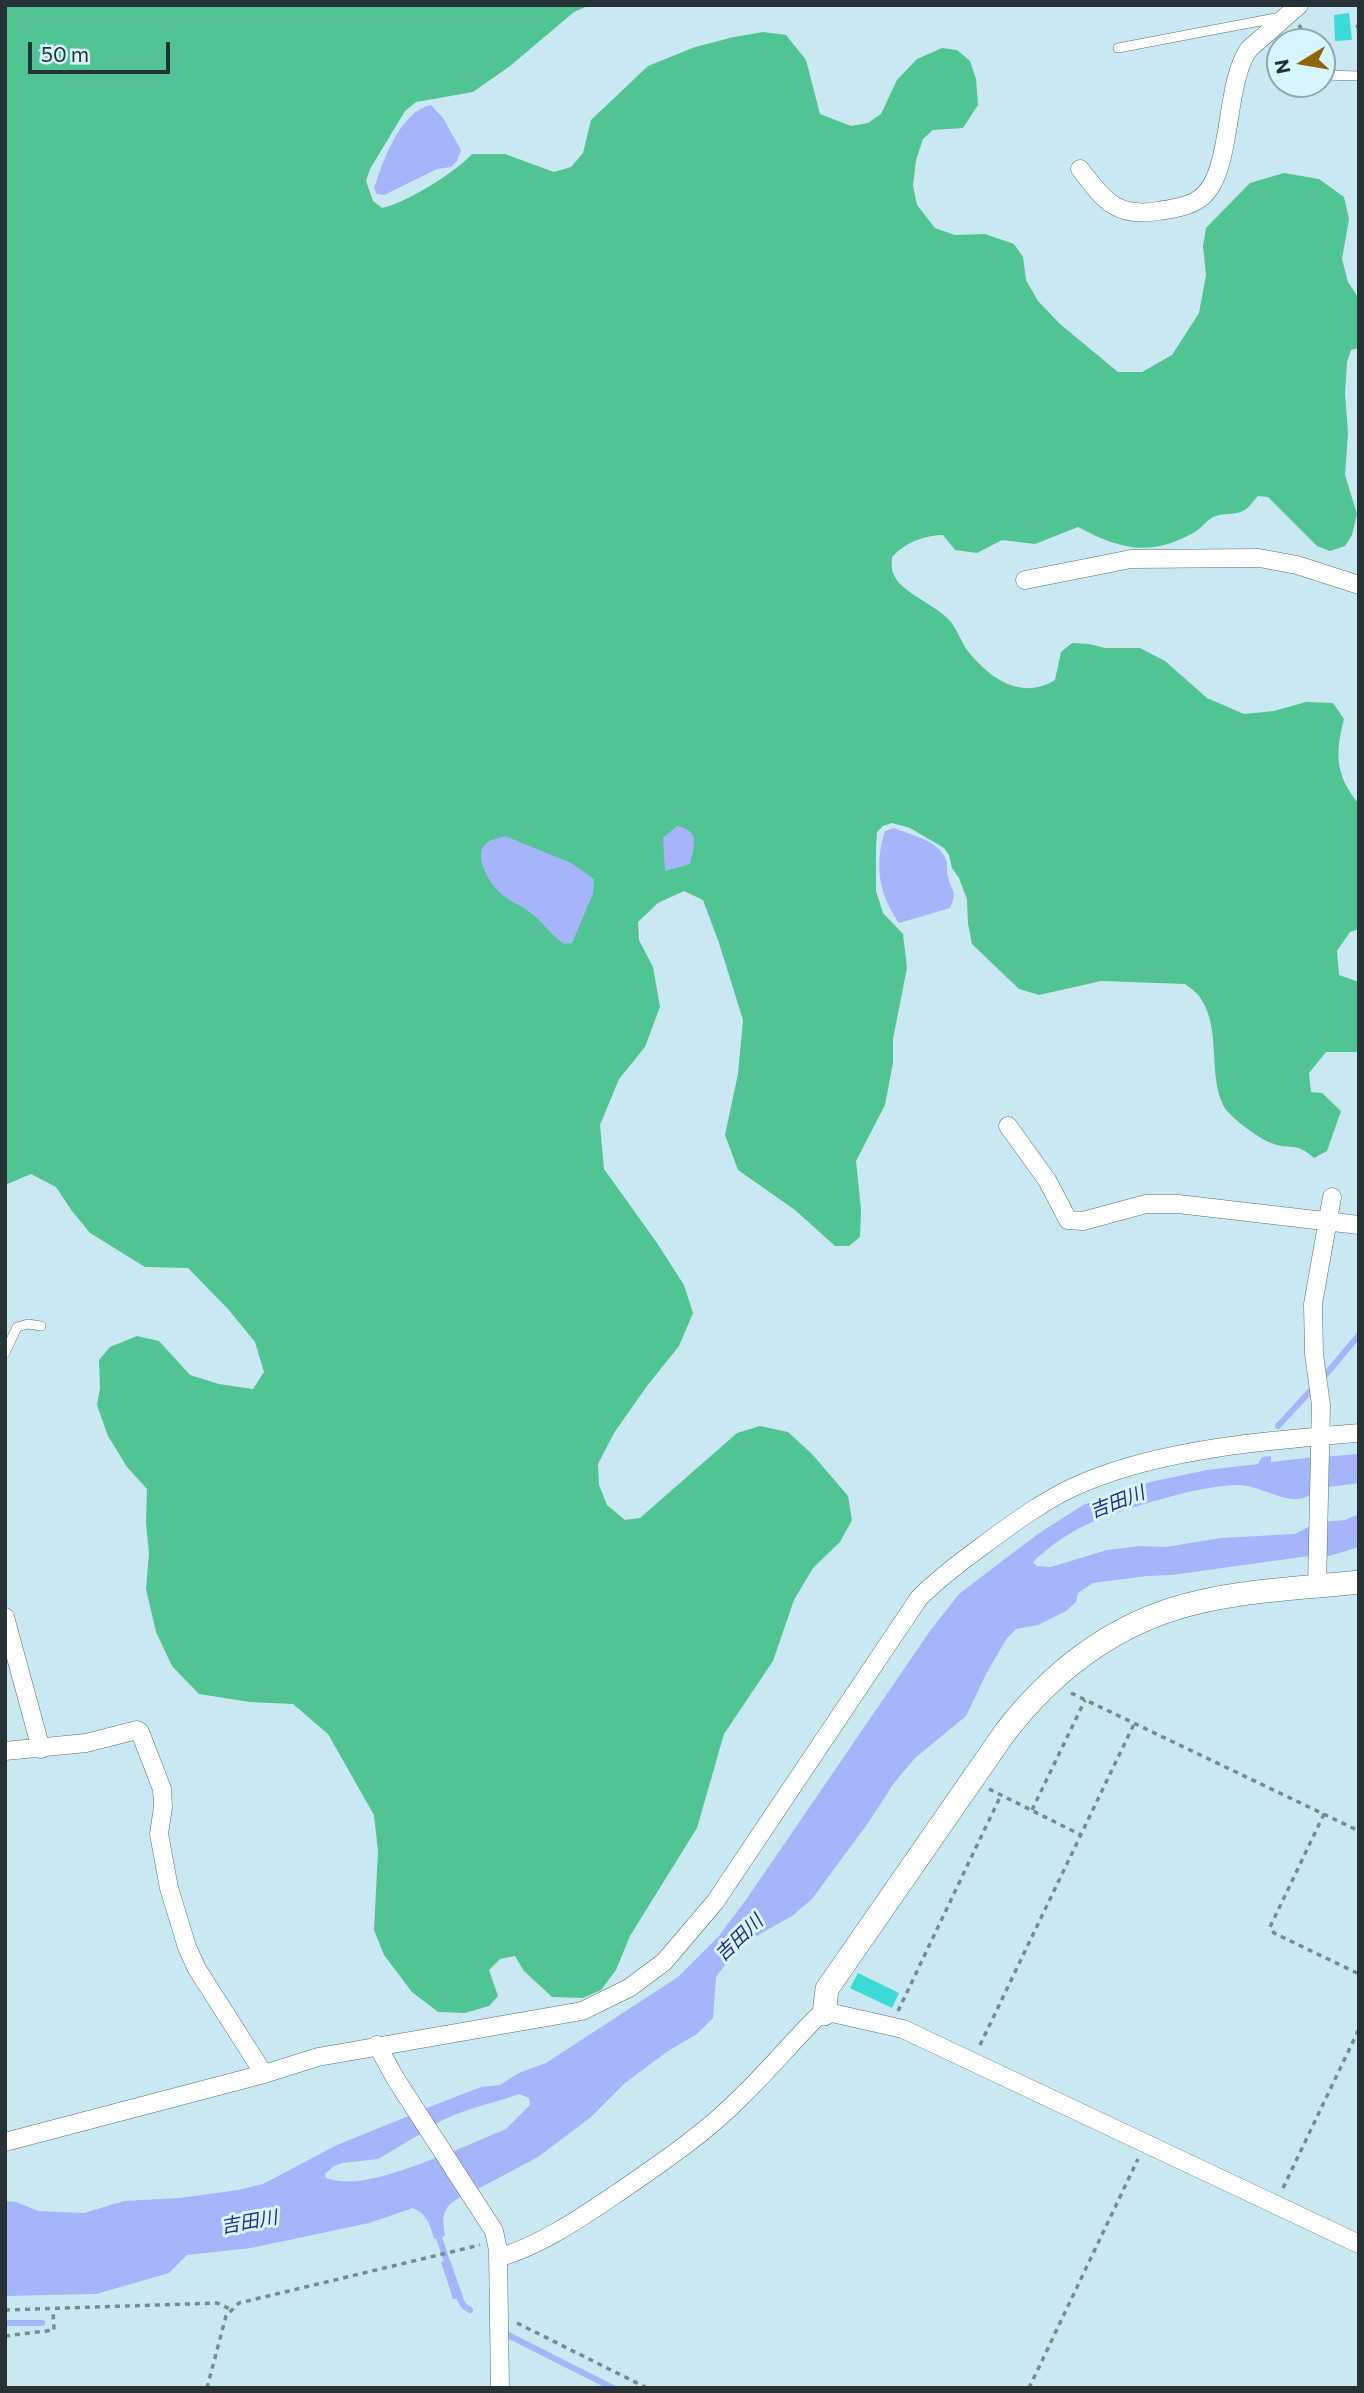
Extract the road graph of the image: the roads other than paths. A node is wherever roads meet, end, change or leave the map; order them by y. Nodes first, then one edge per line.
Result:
1 (1294, 10) edge
2 (1118, 48) dead end
3 (1336, 75) edge
4 (1359, 76) edge
5 (1080, 169) dead end
6 (1025, 580) dead end
7 (1359, 585) edge
8 (1008, 1126) dead end
9 (1332, 1196) dead end
10 (1329, 1222) junction
11 (1359, 1225) edge
12 (41, 1326) dead end
13 (5, 1353) edge
14 (1359, 1433) edge
15 (1319, 1443) junction
16 (1318, 1579) junction
17 (1359, 1583) edge
18 (5, 1617) edge
19 (41, 1749) junction
20 (5, 1751) edge
21 (824, 2014) junction
22 (377, 2045) junction
23 (264, 2074) junction
24 (5, 2142) edge
25 (1359, 2244) edge
26 (497, 2246) junction
27 (500, 2388) edge

1 - 2 lane
1 - 5 street
3 - 4 lane
6 - 7 street
8 - 10 street
9 - 10 street
10 - 11 street
10 - 15 street
12 - 13 lane
14 - 15 street
15 - 16 street
15 - 22 street
16 - 17 street
16 - 21 street
18 - 19 street
19 - 20 street
19 - 23 street
21 - 25 street
21 - 26 street
22 - 23 street
22 - 26 street
23 - 24 street
26 - 27 street

